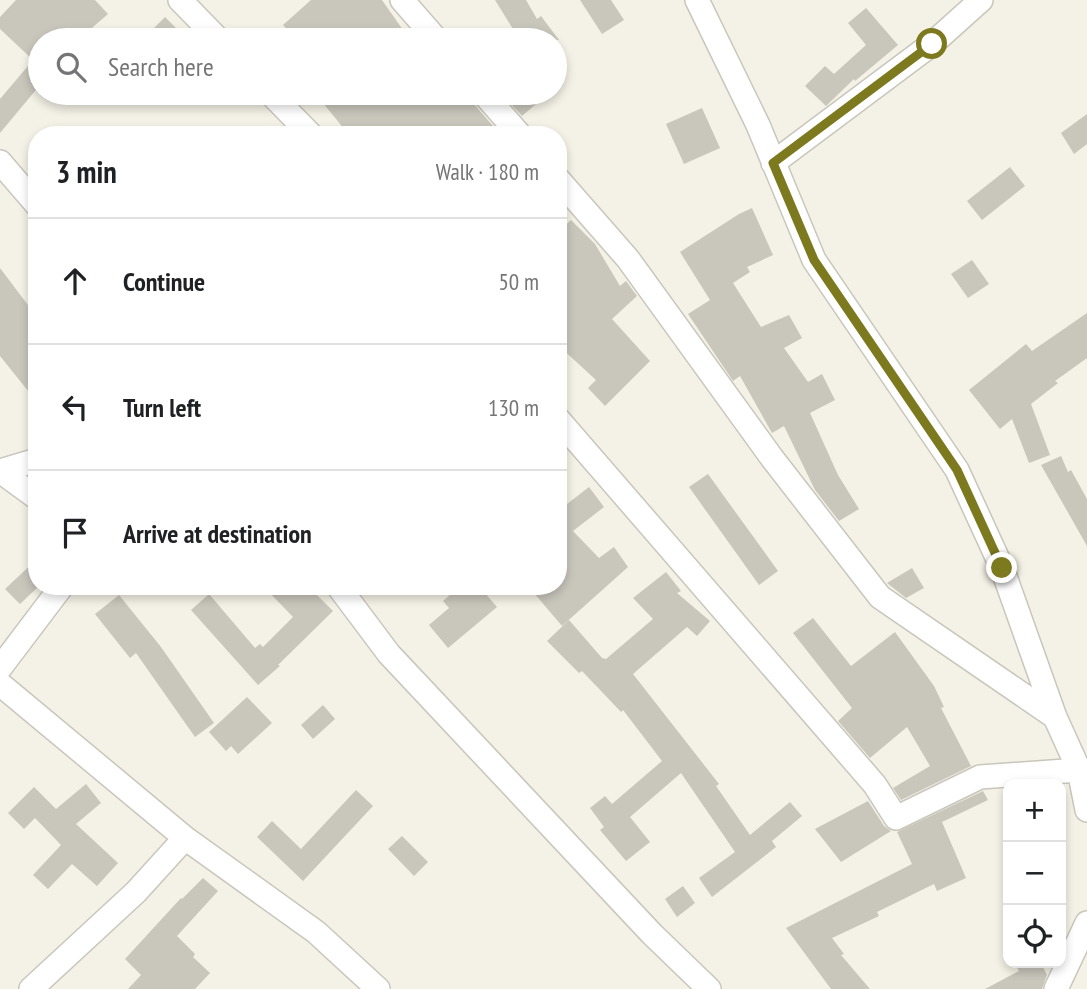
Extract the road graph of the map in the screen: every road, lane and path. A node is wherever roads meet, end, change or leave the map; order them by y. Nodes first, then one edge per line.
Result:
1 (180, 0) edge
2 (402, 0) edge
3 (698, 0) edge
4 (981, 0) edge
5 (207, 28) edge
6 (426, 28) edge
7 (282, 105) edge
8 (494, 105) edge
9 (302, 126) edge
10 (512, 126) edge
11 (0, 162) edge
12 (773, 163) junction
13 (567, 189) edge
14 (28, 195) edge
15 (567, 429) edge
16 (28, 463) edge
17 (28, 491) edge
18 (55, 595) edge
19 (345, 595) edge
20 (0, 668) edge
21 (5, 697) edge
22 (1055, 717) junction
23 (1083, 771) edge
24 (1087, 810) edge
25 (185, 838) junction
26 (1087, 923) edge
27 (31, 989) edge
28 (378, 989) edge
29 (709, 989) edge
30 (1056, 989) edge

1 - 5 street
2 - 6 street
3 - 12 street
4 - 12 street
7 - 9 street
8 - 10 street
11 - 14 street
12 - 22 street
13 - 22 street
15 - 23 street
16 - 17 street
18 - 20 street
19 - 29 street
21 - 25 street
22 - 23 street
23 - 24 street
25 - 27 street
25 - 28 street
26 - 30 street

